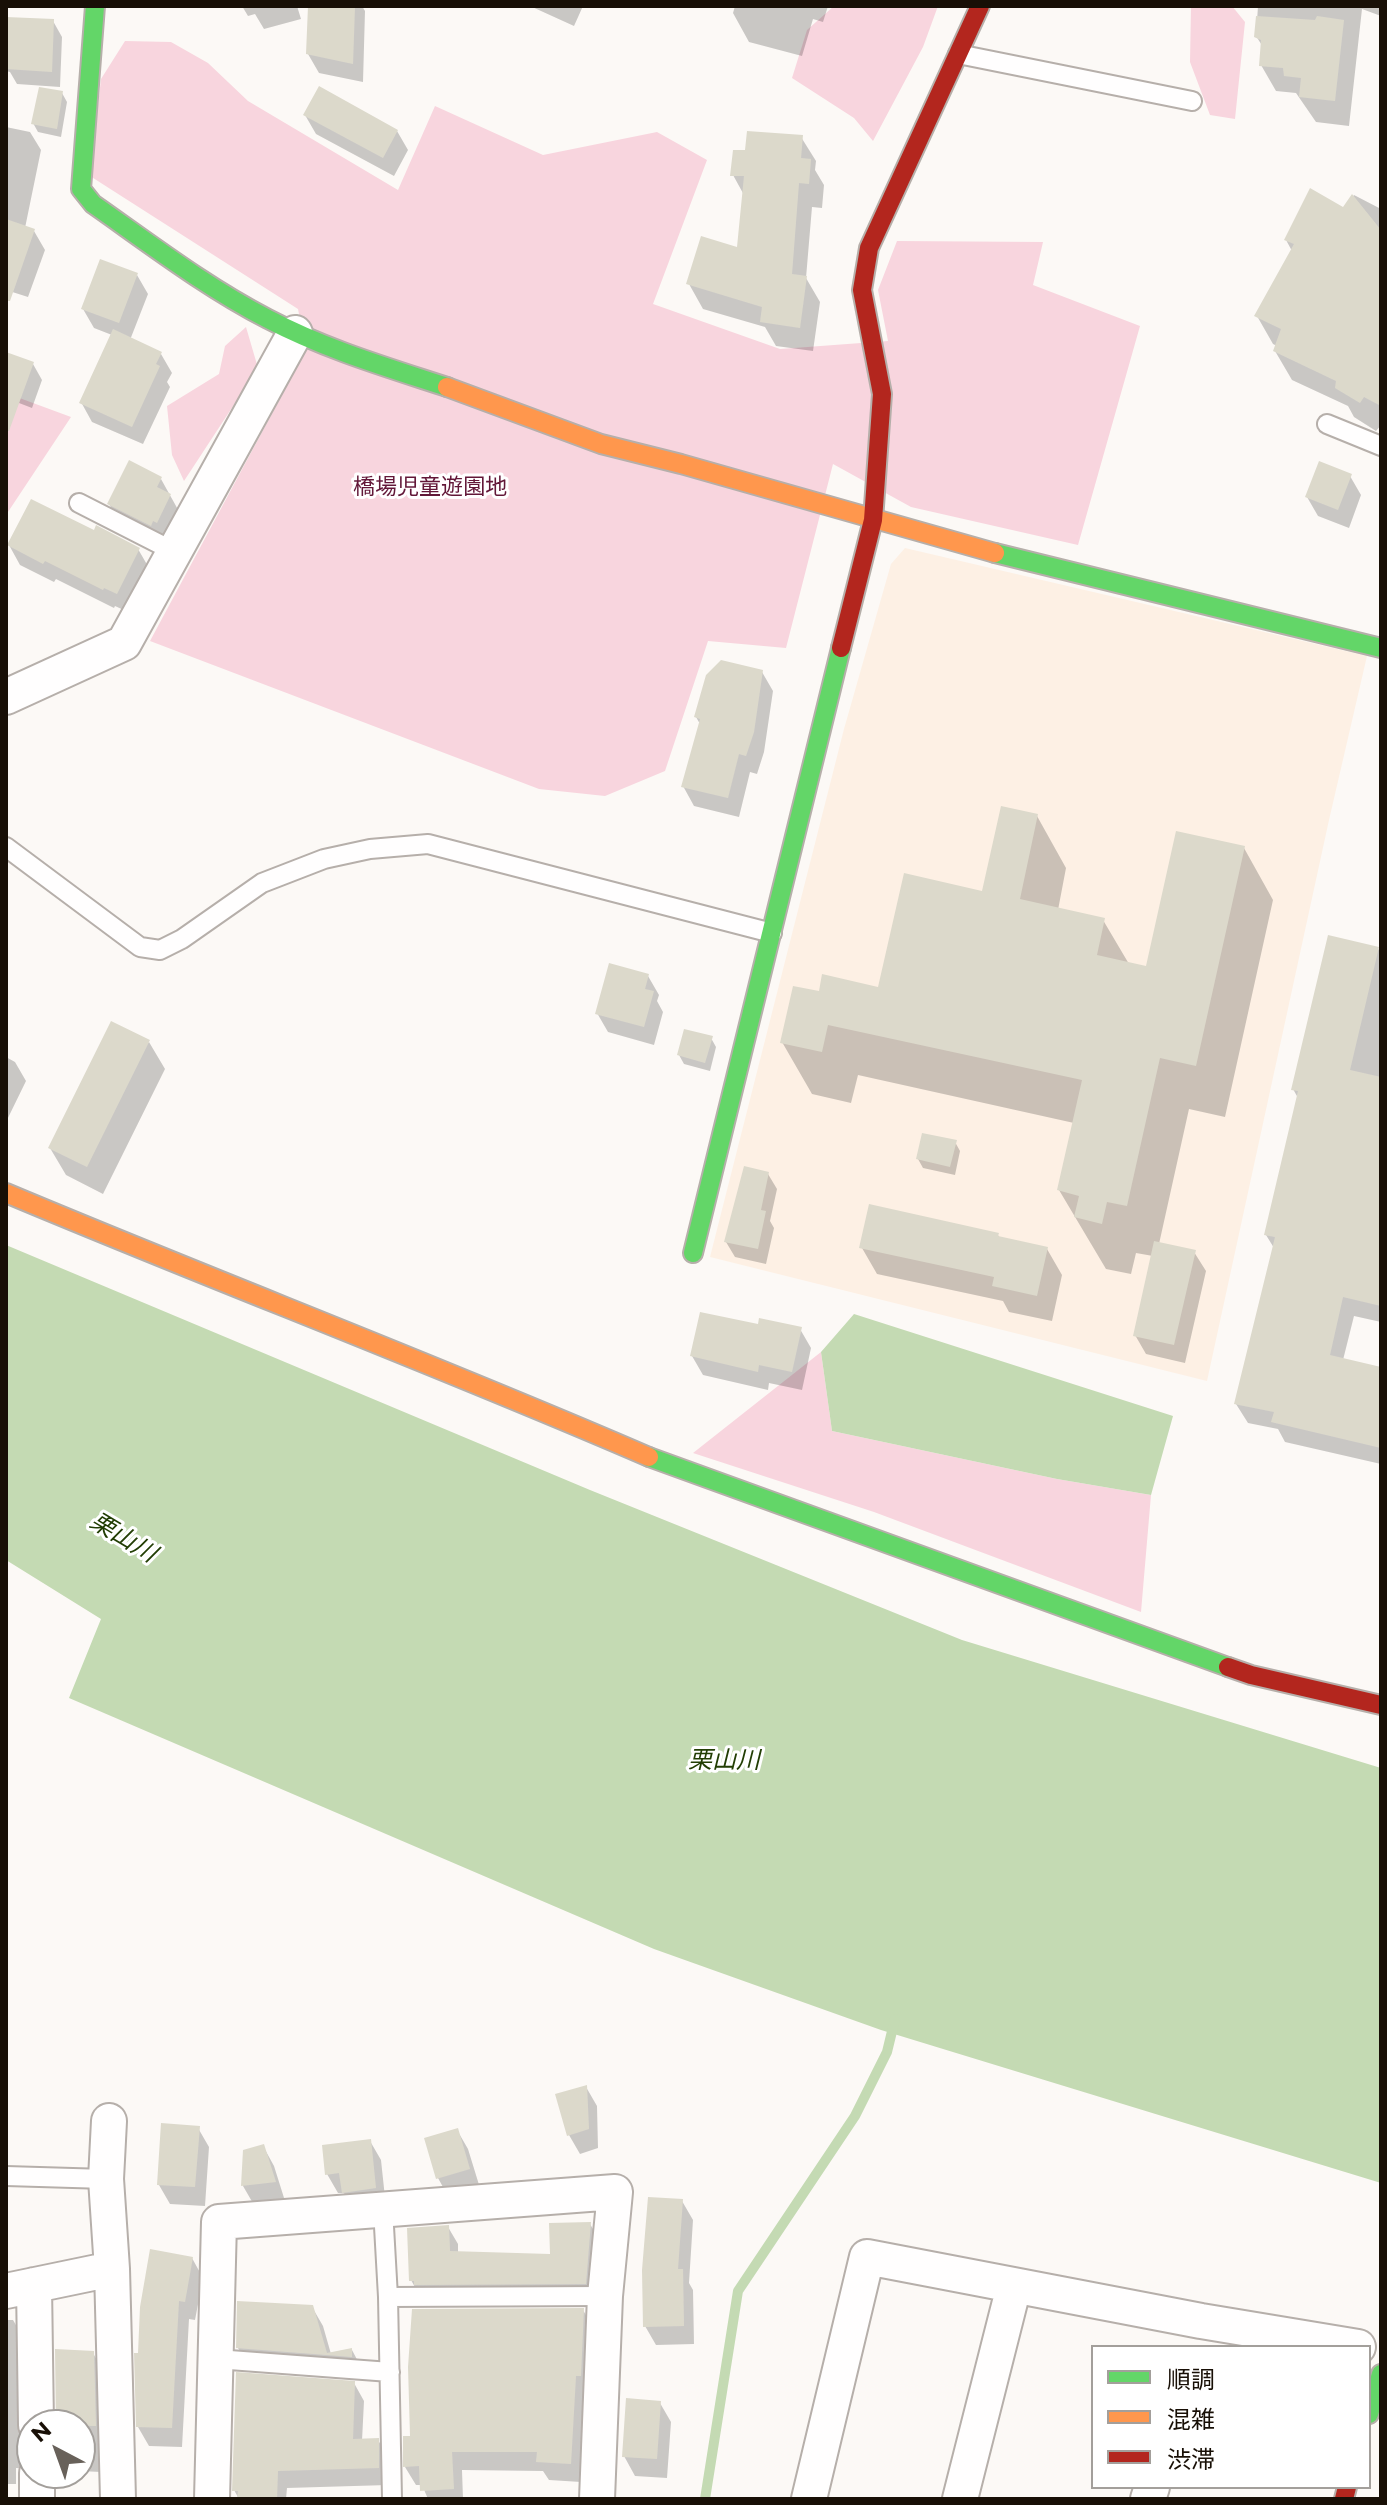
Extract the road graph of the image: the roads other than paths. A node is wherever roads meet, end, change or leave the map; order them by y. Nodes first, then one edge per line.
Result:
1 (95, 6) edge
2 (980, 6) edge
3 (958, 54) junction
4 (1192, 101) dead end
5 (295, 333) junction
6 (1327, 424) dead end
7 (1381, 446) edge
8 (79, 503) dead end
9 (873, 520) junction
10 (175, 552) junction
11 (1381, 648) edge
12 (6, 697) edge
13 (6, 847) edge
14 (772, 933) junction
15 (6, 1193) edge
16 (693, 1253) dead end
17 (1381, 1705) edge
18 (109, 2121) dead end
19 (6, 2176) edge
20 (106, 2179) junction
21 (383, 2209) junction
22 (112, 2269) junction
23 (1014, 2286) junction
24 (20, 2288) edge
25 (605, 2296) junction
26 (388, 2297) junction
27 (1197, 2334) edge
28 (1333, 2345) edge
29 (216, 2359) junction
30 (390, 2372) junction
31 (1381, 2374) edge
32 (1371, 2407) edge
33 (34, 2409) edge
34 (118, 2499) edge
35 (212, 2499) edge
36 (392, 2499) edge
37 (597, 2499) edge
38 (809, 2499) edge
39 (960, 2499) edge

1 - 5 street
2 - 3 street
3 - 4 lane
3 - 9 street
5 - 9 street
5 - 10 street
6 - 7 lane
8 - 10 lane
9 - 11 street
9 - 14 street
10 - 12 street
13 - 14 lane
14 - 16 street
15 - 17 street
18 - 20 street
19 - 20 lane
20 - 22 street
21 - 25 street
21 - 26 lane
21 - 29 street
22 - 24 street
22 - 34 street
23 - 27 street
23 - 38 street
23 - 39 street
24 - 33 street
25 - 26 lane
25 - 37 street
26 - 30 lane
27 - 28 street
29 - 30 lane
29 - 35 street
30 - 36 lane
31 - 32 street

